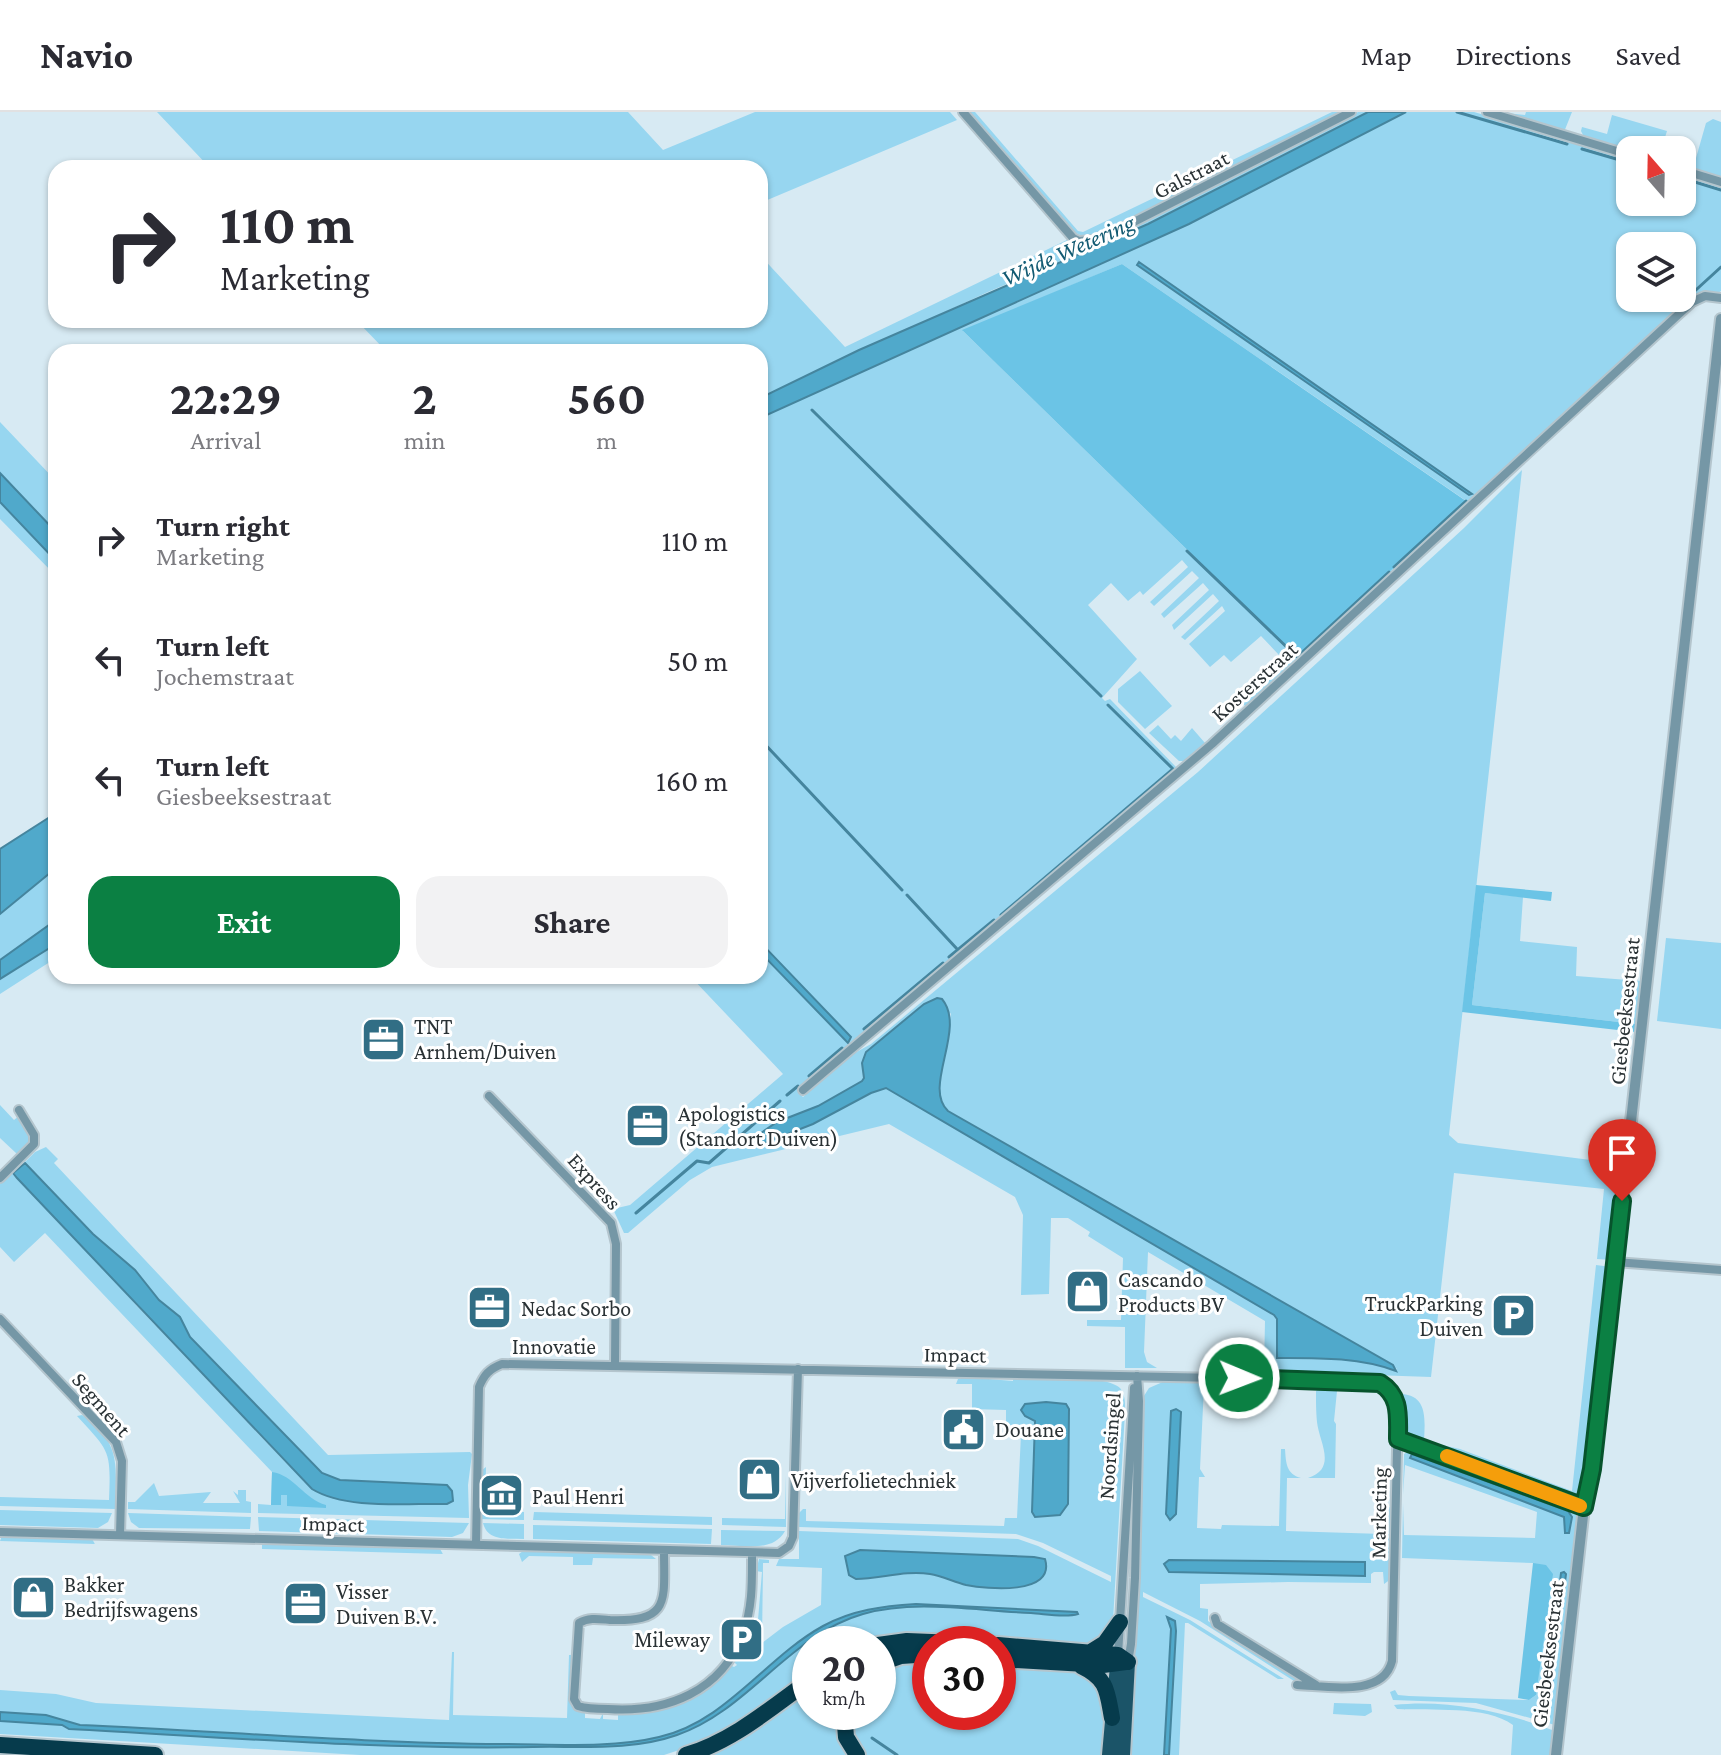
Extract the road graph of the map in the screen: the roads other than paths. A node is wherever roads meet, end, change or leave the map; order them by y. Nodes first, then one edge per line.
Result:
1 (963, 112) edge
2 (1487, 112) edge
3 (1347, 114) edge
4 (1616, 151) edge
5 (1696, 174) edge
6 (1721, 182) edge
7 (1721, 298) edge
8 (1721, 319) edge
9 (803, 1090) dead end
10 (489, 1096) dead end
11 (19, 1110) dead end
12 (0, 1178) edge
13 (1615, 1262) junction
14 (1721, 1270) edge
15 (0, 1319) edge
16 (615, 1364) junction
17 (798, 1369) junction
18 (1137, 1376) junction
19 (1398, 1439) junction
20 (1584, 1507) junction
21 (0, 1532) edge
22 (120, 1535) junction
23 (476, 1545) junction
24 (664, 1550) junction
25 (752, 1553) junction
26 (1215, 1618) dead end
27 (1120, 1622) junction
28 (1016, 1647) edge
29 (1089, 1653) junction
30 (1120, 1656) junction
31 (1016, 1660) edge
32 (1076, 1664) junction
33 (1297, 1685) dead end
34 (1317, 1686) junction
35 (792, 1693) edge
36 (1112, 1718) junction
37 (845, 1730) edge
38 (0, 1745) edge
39 (155, 1755) edge
40 (686, 1755) edge
41 (857, 1755) edge
42 (1109, 1755) edge
43 (1123, 1755) edge
44 (1556, 1755) edge

1 - 3 street, Galstraat
2 - 4 street
5 - 6 street
7 - 9 street, Kosterstraat
8 - 13 street, Giesbeeksestraat
10 - 16 street, Express
11 - 12 street
13 - 14 street
13 - 20 street, Giesbeeksestraat
15 - 22 street, Segment
16 - 17 street, Innovatie
16 - 23 street, Innovatie
17 - 18 street, Impact
17 - 25 street, Impact
18 - 19 street, Marketing
18 - 27 street, Noordsingel
18 - 30 street, Noordsingel
19 - 20 street
19 - 34 street, Marketing
20 - 44 street, Giesbeeksestraat
21 - 22 street, Impact
22 - 23 street, Impact
23 - 24 street, Impact
24 - 25 street, Impact
24 - 25 street
26 - 34 street
27 - 29 highway
27 - 30 street, Noordsingel
28 - 29 highway
29 - 30 highway
30 - 32 highway
30 - 36 main road, Noordsingel
30 - 43 main road, Noordsingel
31 - 32 highway
32 - 36 highway
33 - 34 street, Marketing
35 - 40 highway
36 - 42 main road, Noordsingel
37 - 41 highway
38 - 39 highway

